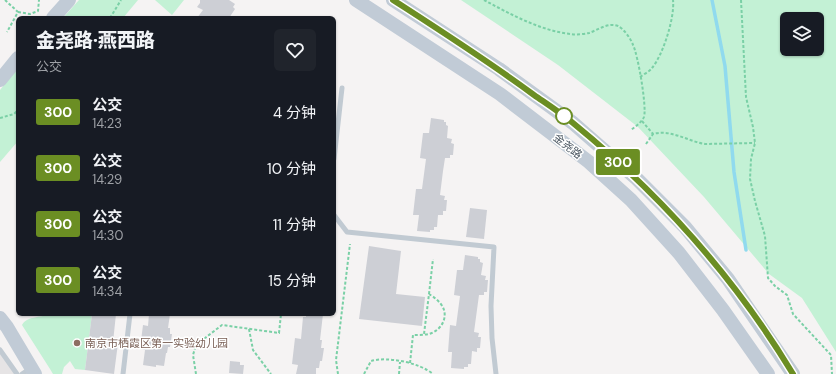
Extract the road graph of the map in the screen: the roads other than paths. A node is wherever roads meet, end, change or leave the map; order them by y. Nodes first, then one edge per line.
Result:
1 (69, 0) edge
2 (356, 0) edge
3 (394, 0) edge
4 (55, 16) edge
5 (16, 60) edge
6 (0, 80) edge
7 (342, 88) dead end
8 (336, 141) edge
9 (336, 217) edge
10 (130, 316) edge
11 (0, 318) edge
12 (0, 350) edge
13 (30, 372) edge
14 (17, 374) edge
15 (123, 374) edge
16 (496, 374) edge
17 (768, 374) edge
18 (793, 374) edge

1 - 4 main road
2 - 17 main road, 金尧路
3 - 18 main road, 金尧路
5 - 6 main road
7 - 8 lane
9 - 16 lane
10 - 15 lane
11 - 13 main road
12 - 14 lane

